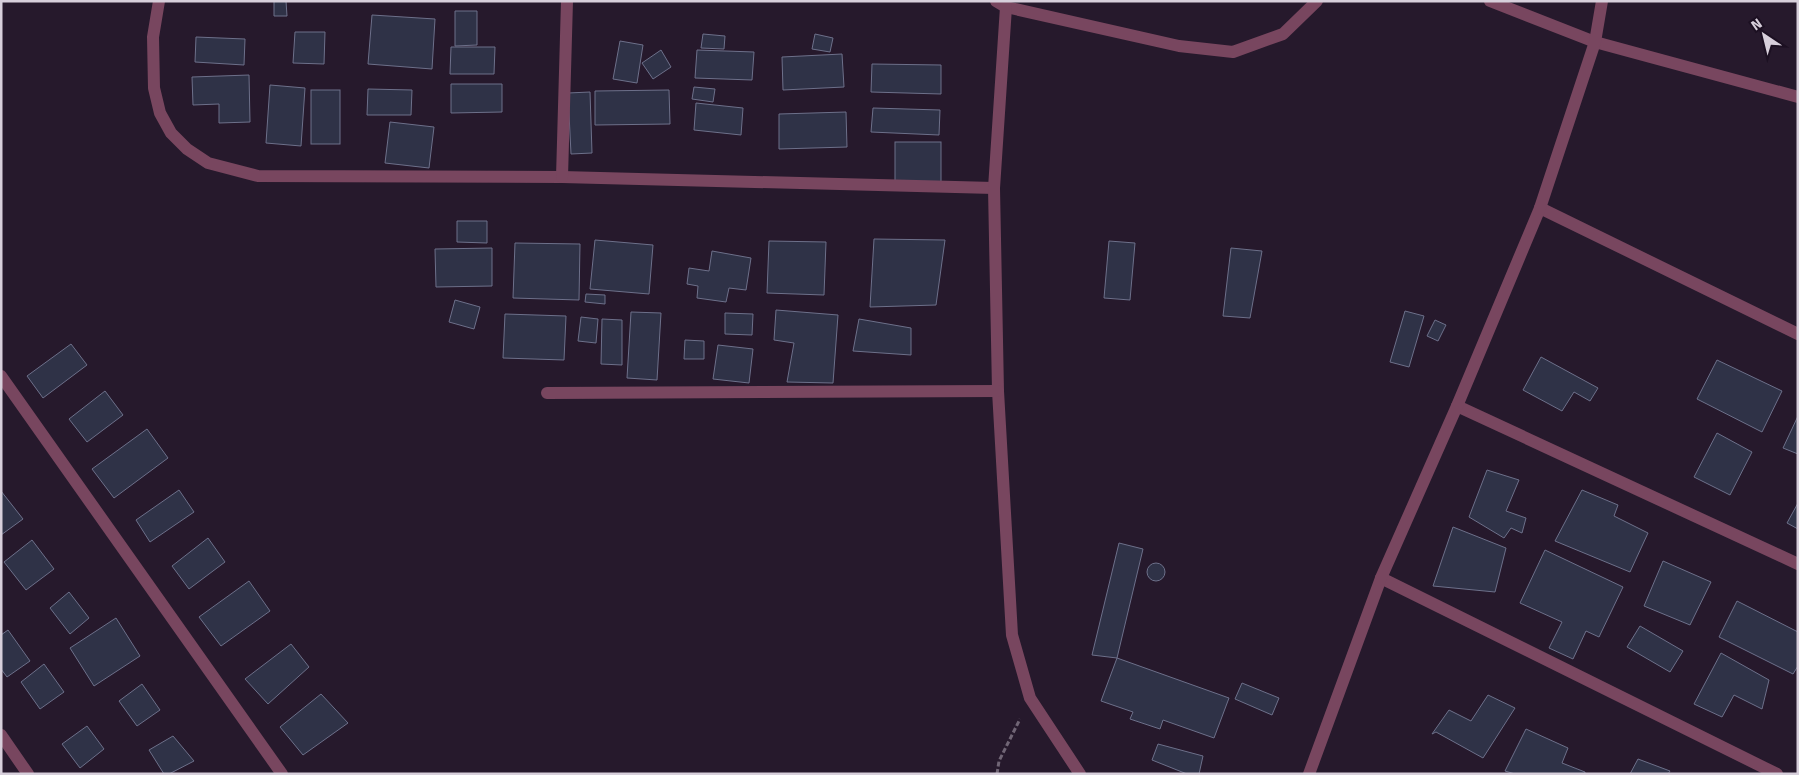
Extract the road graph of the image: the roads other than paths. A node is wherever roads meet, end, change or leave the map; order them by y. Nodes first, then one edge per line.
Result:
1 (159, 1) edge
2 (567, 1) edge
3 (1317, 1) edge
4 (1490, 1) edge
5 (1602, 1) edge
6 (1001, 4) edge
7 (1595, 42) junction
8 (1798, 97) edge
9 (562, 177) junction
10 (994, 188) junction
11 (1540, 208) junction
12 (1798, 334) edge
13 (1, 376) edge
14 (998, 391) junction
15 (547, 393) dead end
16 (1457, 406) junction
17 (1798, 564) edge
18 (1381, 578) junction
19 (1, 735) edge
20 (28, 774) edge
21 (282, 774) edge
22 (1080, 774) edge
23 (1309, 774) edge
24 (1777, 774) edge

1 - 9 street
2 - 9 street
3 - 6 street
4 - 7 street
5 - 7 street
6 - 10 street
7 - 8 street
7 - 11 street
9 - 10 street
10 - 14 street
11 - 12 street
11 - 16 street
13 - 21 street
14 - 15 street
14 - 22 street
16 - 17 street
16 - 18 street
18 - 23 street
18 - 24 street
19 - 20 street

